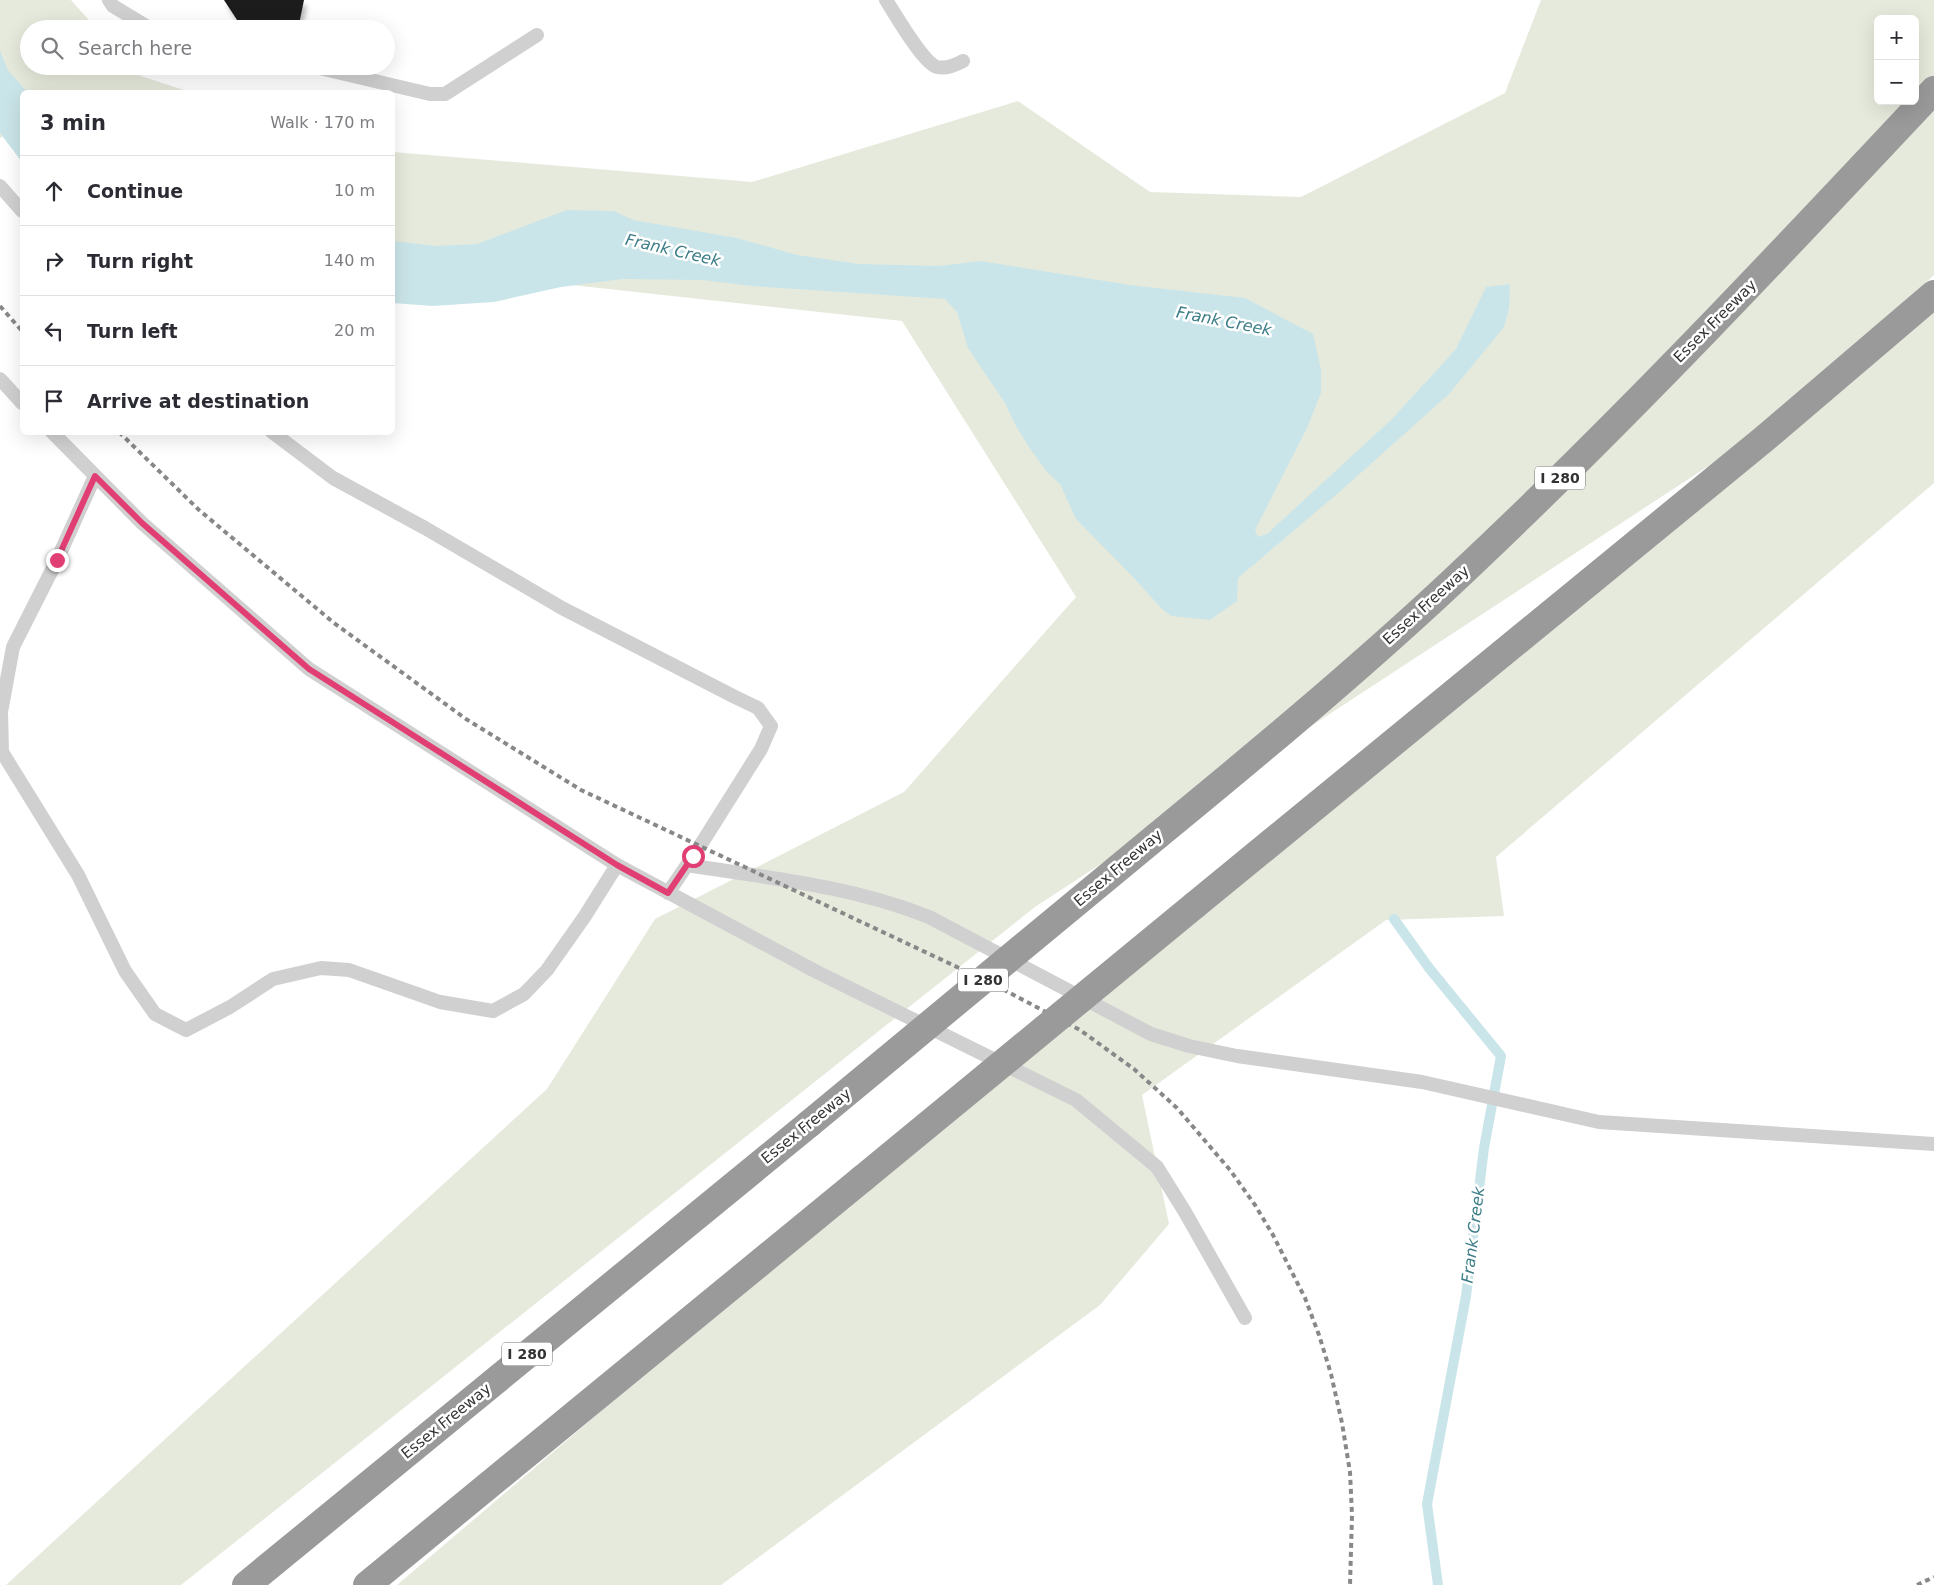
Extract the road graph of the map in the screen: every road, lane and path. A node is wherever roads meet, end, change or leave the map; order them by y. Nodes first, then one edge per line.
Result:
1 (108, 0) edge
2 (886, 0) edge
3 (136, 20) edge
4 (537, 35) dead end
5 (963, 61) dead end
6 (349, 75) edge
7 (1934, 90) edge
8 (0, 186) edge
9 (20, 209) edge
10 (1934, 294) edge
11 (0, 379) edge
12 (20, 401) edge
13 (55, 435) edge
14 (276, 435) edge
15 (95, 476) junction
16 (617, 865) junction
17 (687, 865) junction
18 (668, 893) junction
19 (1934, 1144) edge
20 (1245, 1318) dead end
21 (246, 1585) edge
22 (367, 1585) edge

1 - 3 lane
2 - 5 lane
4 - 6 lane
7 - 21 highway, Essex Freeway / I 280, bridge
8 - 9 lane
10 - 22 highway, bridge
11 - 12 lane
13 - 15 lane
14 - 17 lane
15 - 16 lane
15 - 16 lane
16 - 18 lane
17 - 18 lane
17 - 19 lane
18 - 20 lane

